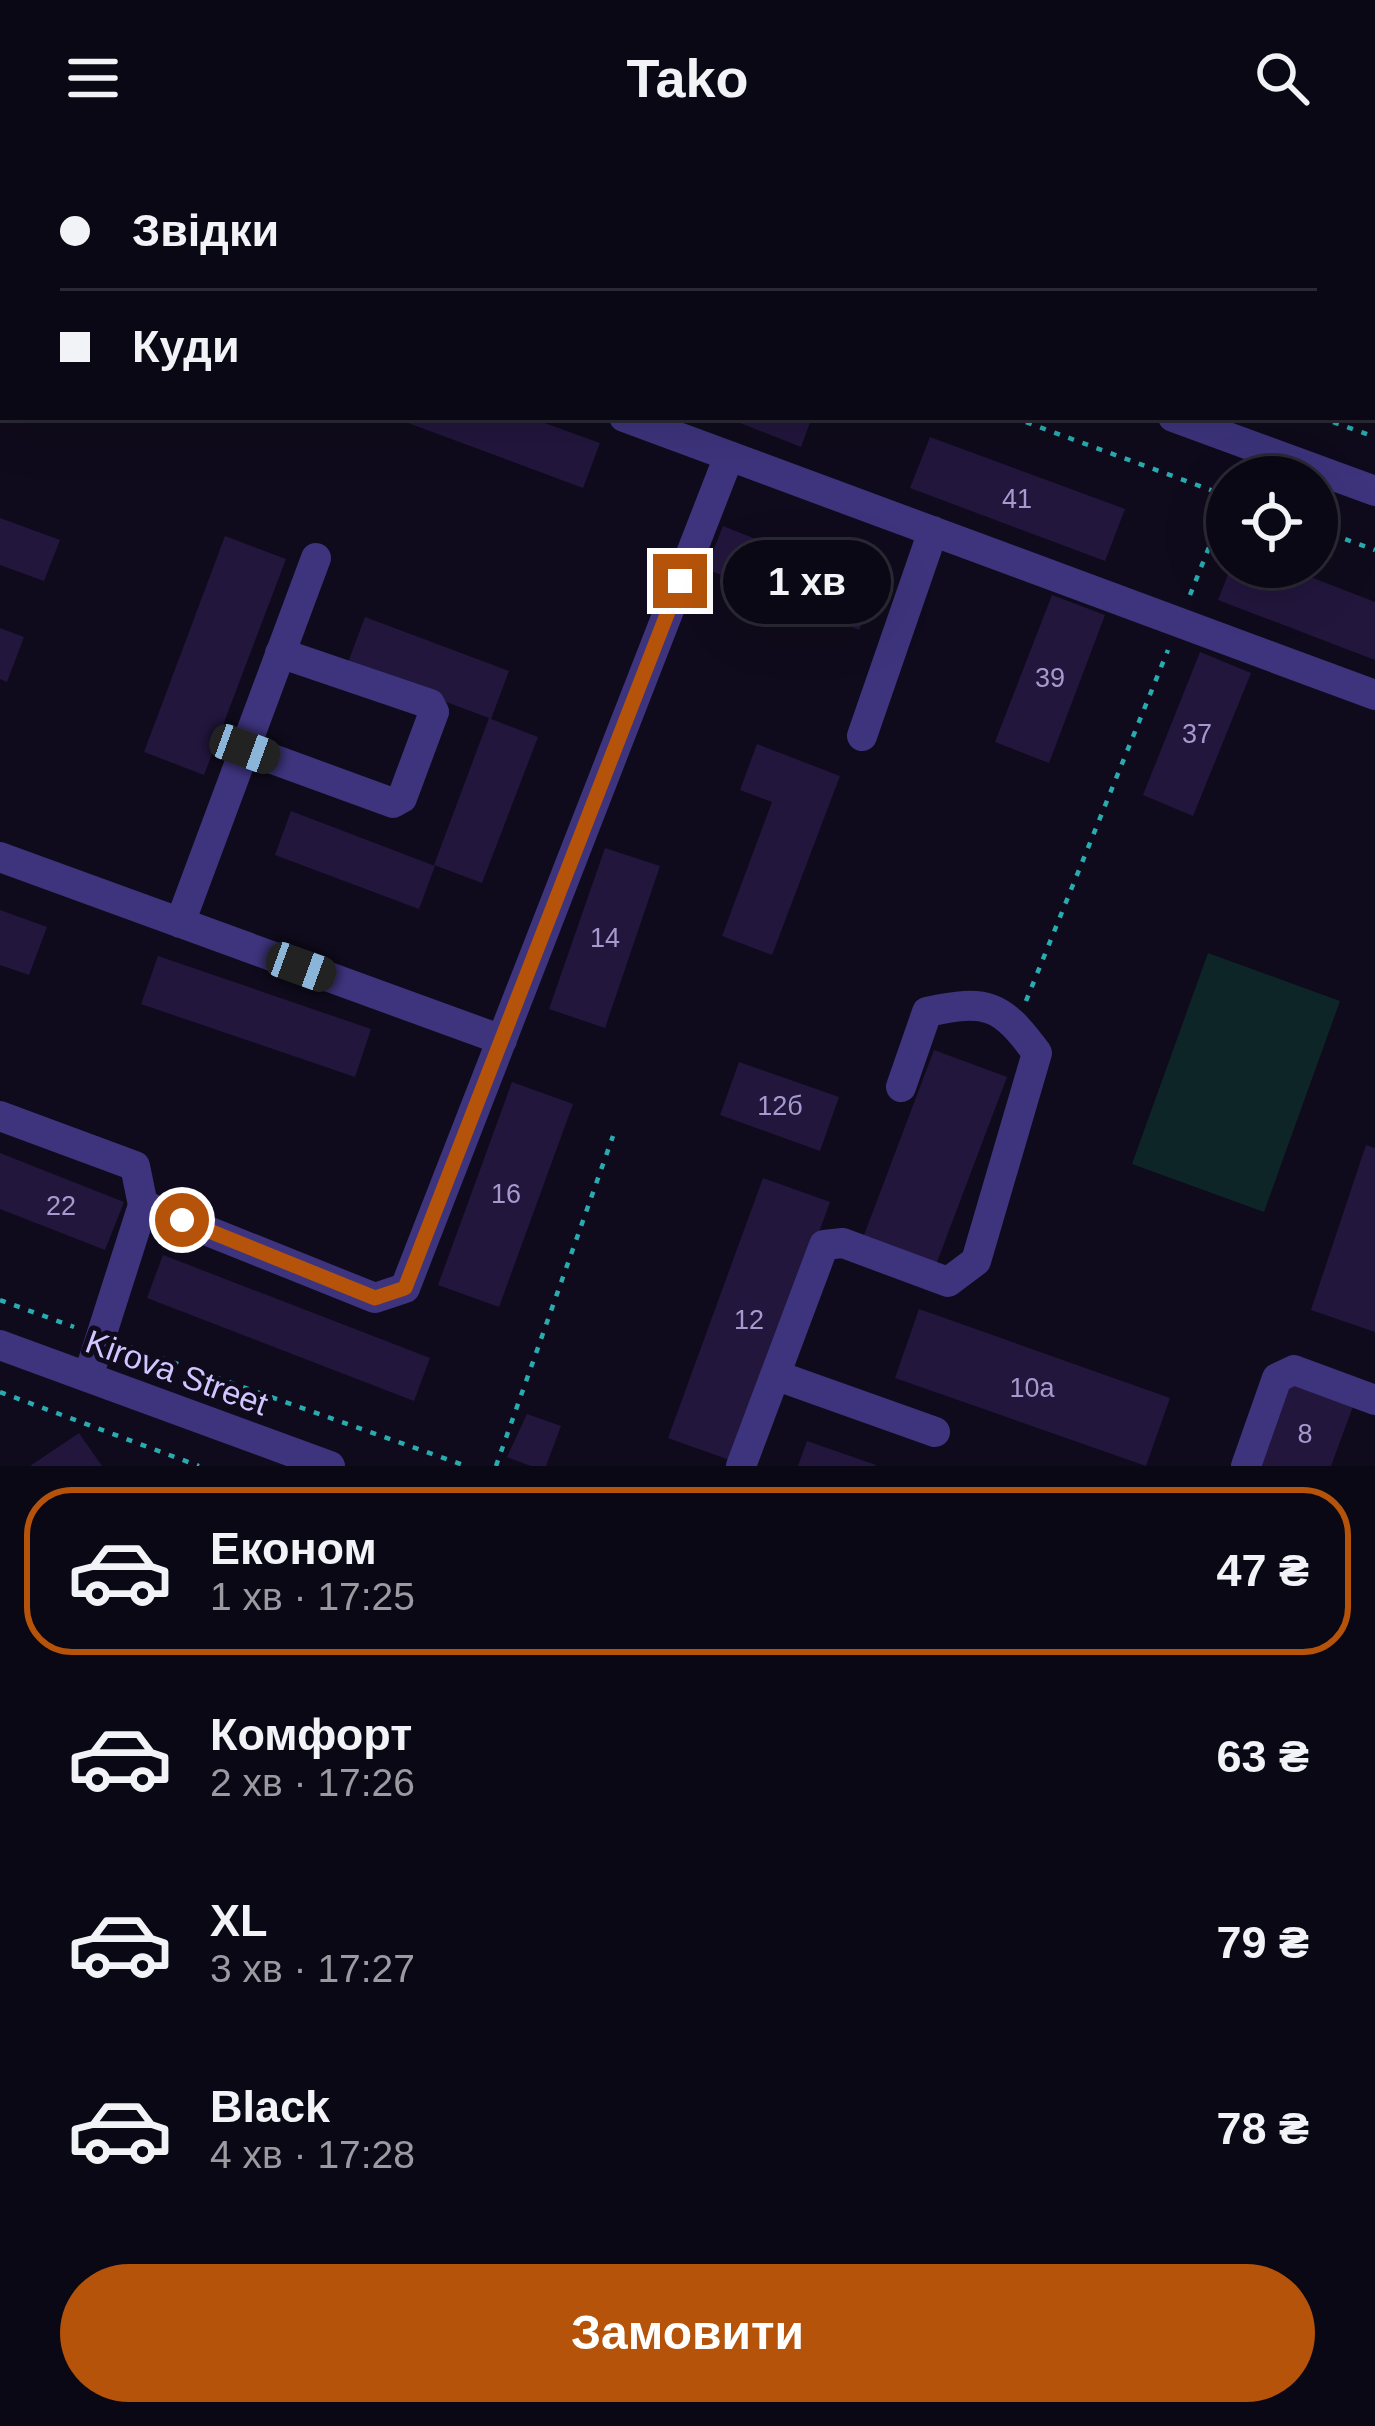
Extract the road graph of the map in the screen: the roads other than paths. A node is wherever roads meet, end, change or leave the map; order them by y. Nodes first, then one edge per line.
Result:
1 (632, 420) edge
2 (1191, 420) edge
3 (1238, 428) edge
4 (729, 456) junction
5 (1375, 491) edge
6 (933, 531) junction
7 (316, 558) dead end
8 (280, 653) junction
9 (1375, 695) edge
10 (862, 736) dead end
11 (245, 749) junction
12 (0, 857) edge
13 (180, 923) junction
14 (502, 1040) junction
15 (901, 1087) dead end
16 (0, 1116) edge
17 (143, 1204) junction
18 (0, 1345) edge
19 (776, 1375) junction
20 (88, 1377) junction
21 (1375, 1400) edge
22 (935, 1432) dead end
23 (330, 1466) edge
24 (741, 1466) edge
25 (1246, 1466) edge

1 - 4 street
2 - 3 street
3 - 5 street
4 - 6 street
4 - 14 street
6 - 9 street
6 - 10 street
7 - 8 street
8 - 11 street
8 - 11 street
11 - 13 street
12 - 13 street
13 - 14 street
14 - 17 street
15 - 19 street
16 - 17 street
17 - 20 street
18 - 20 street, Kirova Street
19 - 22 street
19 - 24 street
20 - 23 street, Kirova Street
21 - 25 street

